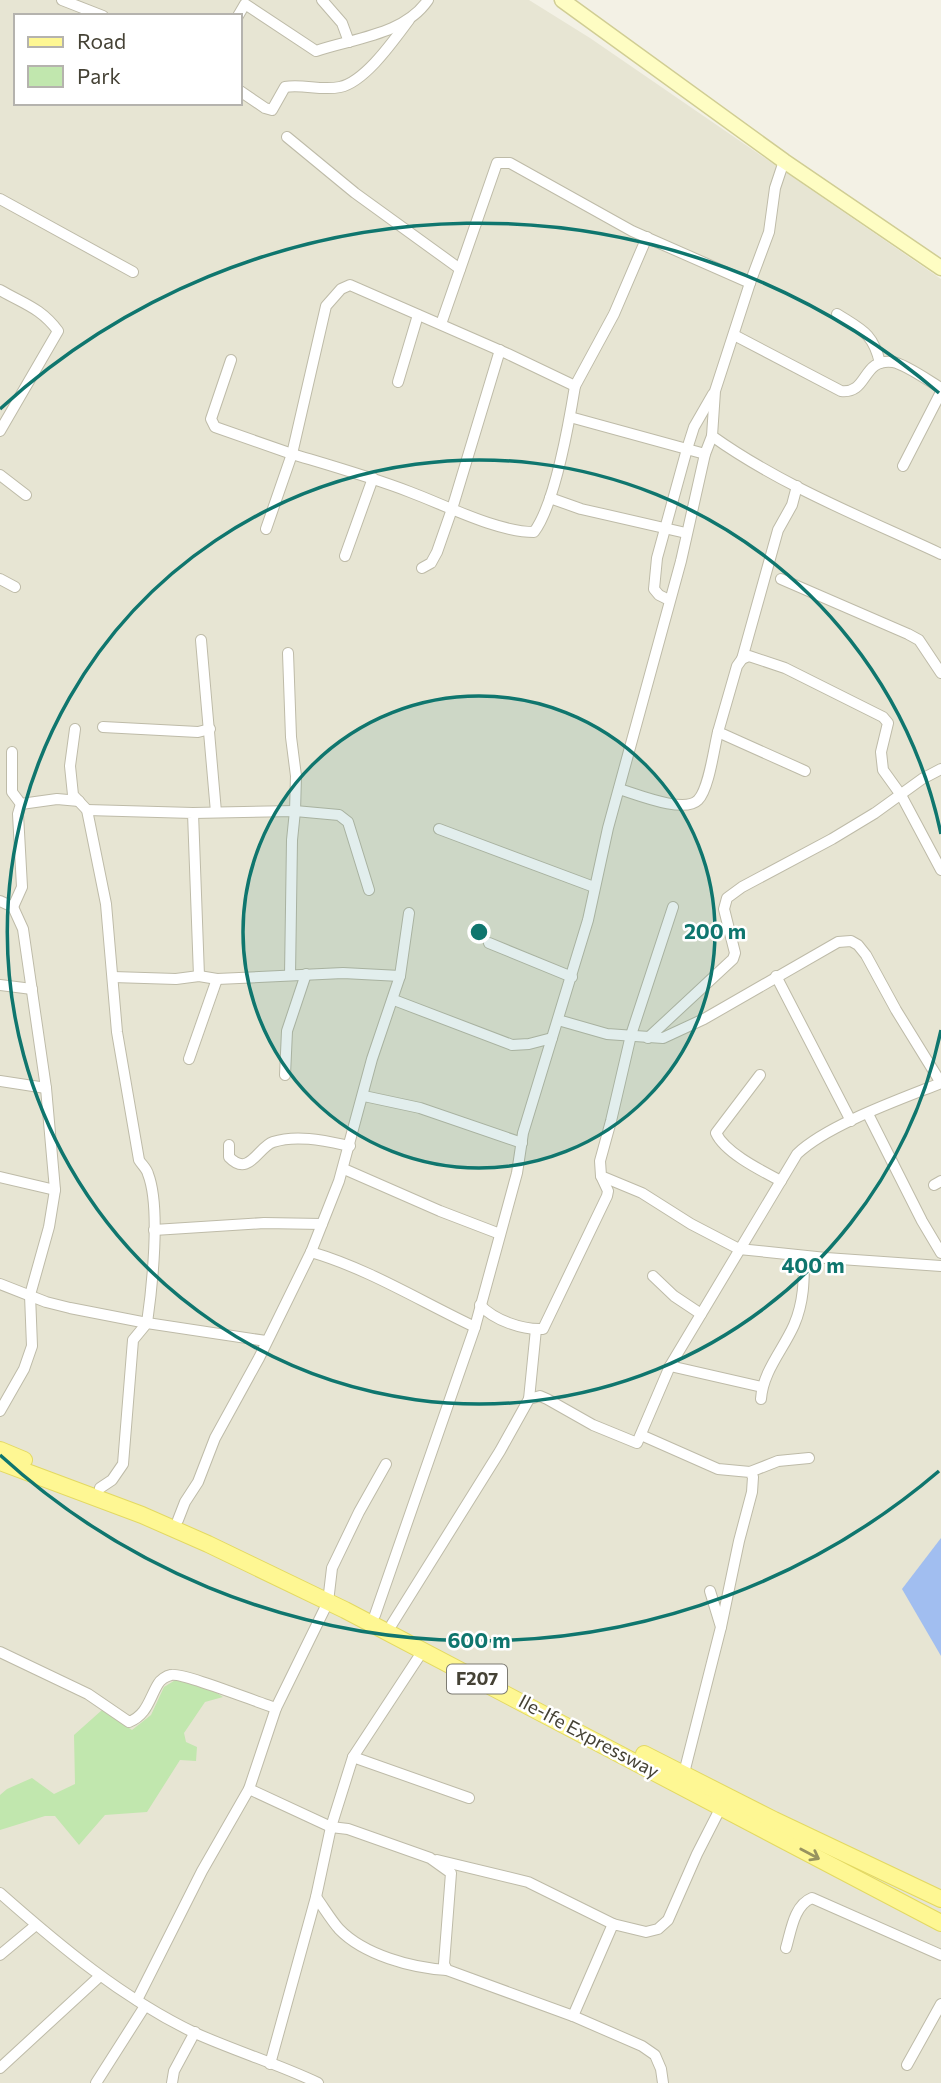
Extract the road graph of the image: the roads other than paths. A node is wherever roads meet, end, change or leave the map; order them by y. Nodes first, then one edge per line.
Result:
1 (62, 0) edge
2 (322, 0) edge
3 (428, 0) edge
4 (562, 0) edge
5 (98, 14) edge
6 (239, 14) edge
7 (412, 17) junction
8 (349, 42) junction
9 (242, 92) edge
10 (287, 137) dead end
11 (784, 161) junction
12 (0, 198) edge
13 (647, 237) junction
14 (941, 268) edge
15 (460, 269) junction
16 (133, 272) dead end
17 (750, 283) junction
18 (0, 290) edge
19 (418, 314) junction
20 (837, 314) dead end
21 (441, 324) junction
22 (734, 335) junction
23 (500, 350) junction
24 (231, 360) dead end
25 (880, 363) junction
26 (398, 382) dead end
27 (575, 386) junction
28 (941, 390) edge
29 (715, 391) junction
30 (570, 417) junction
31 (0, 431) edge
32 (712, 436) junction
33 (687, 449) junction
34 (292, 454) junction
35 (705, 454) junction
36 (903, 466) dead end
37 (0, 475) edge
38 (373, 478) junction
39 (797, 486) junction
40 (26, 495) dead end
41 (550, 498) junction
42 (453, 509) junction
43 (666, 528) junction
44 (266, 529) dead end
45 (686, 533) junction
46 (941, 554) edge
47 (345, 556) dead end
48 (422, 568) dead end
49 (0, 579) edge
50 (781, 579) dead end
51 (15, 587) dead end
52 (669, 600) junction
53 (201, 639) dead end
54 (288, 653) dead end
55 (742, 659) junction
56 (941, 673) edge
57 (103, 727) dead end
58 (75, 729) dead end
59 (210, 729) junction
60 (718, 732) junction
61 (12, 752) dead end
62 (941, 769) edge
63 (805, 771) dead end
64 (619, 789) junction
65 (901, 795) junction
66 (79, 801) junction
67 (21, 804) junction
68 (86, 810) junction
69 (296, 811) junction
70 (216, 812) junction
71 (193, 813) junction
72 (439, 828) dead end
73 (941, 870) edge
74 (593, 887) junction
75 (369, 890) dead end
76 (0, 901) edge
77 (13, 907) junction
78 (673, 907) dead end
79 (409, 913) dead end
80 (489, 943) dead end
81 (290, 975) junction
82 (306, 975) junction
83 (199, 976) junction
84 (400, 976) junction
85 (776, 976) junction
86 (113, 977) junction
87 (572, 977) junction
88 (216, 979) junction
89 (0, 985) edge
90 (32, 989) junction
91 (394, 1000) junction
92 (558, 1020) junction
93 (631, 1035) junction
94 (552, 1038) junction
95 (648, 1038) junction
96 (189, 1059) dead end
97 (285, 1075) dead end
98 (761, 1075) dead end
99 (0, 1081) edge
100 (941, 1083) edge
101 (47, 1088) junction
102 (364, 1096) junction
103 (868, 1114) junction
104 (851, 1121) junction
105 (522, 1143) junction
106 (229, 1145) dead end
107 (350, 1146) junction
108 (344, 1168) junction
109 (601, 1176) junction
110 (0, 1177) edge
111 (781, 1181) junction
112 (55, 1190) junction
113 (322, 1224) junction
114 (154, 1230) junction
115 (500, 1234) junction
116 (739, 1249) junction
117 (311, 1252) junction
118 (941, 1253) edge
119 (804, 1256) junction
120 (941, 1266) edge
121 (653, 1276) dead end
122 (0, 1284) edge
123 (30, 1295) junction
124 (480, 1305) junction
125 (701, 1314) junction
126 (146, 1323) junction
127 (475, 1327) junction
128 (536, 1329) junction
129 (266, 1341) junction
130 (670, 1366) junction
131 (761, 1387) junction
132 (529, 1399) junction
133 (761, 1399) dead end
134 (0, 1411) edge
135 (641, 1434) junction
136 (0, 1450) edge
137 (809, 1458) dead end
138 (0, 1462) edge
139 (386, 1464) dead end
140 (750, 1472) junction
141 (100, 1488) junction
142 (124, 1503) junction
143 (178, 1520) junction
144 (710, 1591) dead end
145 (329, 1599) junction
146 (375, 1615) junction
147 (392, 1624) junction
148 (721, 1627) junction
149 (0, 1651) edge
150 (422, 1652) junction
151 (276, 1708) junction
152 (353, 1757) junction
153 (684, 1773) junction
154 (249, 1789) junction
155 (469, 1798) dead end
156 (732, 1808) junction
157 (771, 1826) junction
158 (331, 1827) junction
159 (430, 1858) junction
160 (0, 1894) edge
161 (316, 1897) junction
162 (941, 1899) edge
163 (941, 1923) edge
164 (36, 1924) junction
165 (613, 1924) junction
166 (786, 1948) dead end
167 (0, 1955) edge
168 (941, 1955) edge
169 (447, 1970) junction
170 (100, 1976) junction
171 (141, 2003) junction
172 (941, 2004) edge
173 (573, 2016) junction
174 (195, 2032) junction
175 (270, 2064) junction
176 (907, 2065) dead end
177 (0, 2068) edge
178 (96, 2083) edge
179 (173, 2083) edge
180 (316, 2083) edge
181 (663, 2083) edge

1 - 5 street
2 - 8 street
3 - 7 street
4 - 11 main road
6 - 8 street
7 - 8 street
7 - 9 street
10 - 15 street
11 - 14 main road
11 - 17 street
12 - 16 street
13 - 15 street
13 - 17 street
13 - 27 street
15 - 21 street
17 - 22 street
18 - 31 street
19 - 21 street
19 - 26 street
19 - 34 street
20 - 25 street
21 - 23 street
22 - 25 street
22 - 29 street
23 - 27 street
23 - 42 street
24 - 34 street
25 - 28 street
27 - 30 street
28 - 36 street
29 - 32 street
29 - 33 street
30 - 33 street
30 - 41 street
32 - 35 street
32 - 39 street
33 - 35 street
33 - 43 street
34 - 38 street
34 - 44 street
35 - 45 street
37 - 40 street
38 - 42 street
38 - 47 street
39 - 46 street
39 - 55 street
41 - 42 street
41 - 43 street
42 - 48 street
43 - 45 street
43 - 52 street
45 - 52 street
49 - 51 street
50 - 56 street
52 - 64 street
53 - 59 street
54 - 69 street
55 - 60 street
55 - 65 street
57 - 59 street
58 - 66 street
59 - 70 street
60 - 63 street
60 - 64 street
61 - 67 street
62 - 65 street
64 - 74 street
65 - 73 street
65 - 95 street
66 - 67 street
66 - 68 street
67 - 77 street
68 - 71 street
68 - 86 street
69 - 70 street
69 - 75 street
69 - 81 street
70 - 71 street
71 - 83 street
72 - 74 street
74 - 87 street
76 - 77 street
77 - 90 street
78 - 93 street
79 - 84 street
80 - 87 street
81 - 82 street
81 - 88 street
82 - 84 street
82 - 97 street
83 - 86 street
83 - 88 street
84 - 91 street
85 - 95 street
85 - 100 street
85 - 104 street
86 - 114 street
87 - 92 street
88 - 96 street
89 - 90 street
90 - 101 street
91 - 94 street
91 - 102 street
92 - 93 street
92 - 94 street
93 - 95 street
93 - 109 street
94 - 105 street
98 - 111 street
99 - 101 street
100 - 103 street
101 - 112 street
102 - 105 street
102 - 107 street
103 - 104 street
103 - 118 street
104 - 111 street
105 - 115 street
106 - 107 street
107 - 108 street
108 - 113 street
108 - 115 street
109 - 116 street
109 - 128 street
110 - 112 street
111 - 116 street
112 - 123 street
113 - 114 street
113 - 117 street
114 - 126 street
115 - 124 street
116 - 119 street
116 - 125 street
117 - 127 street
117 - 129 street
119 - 120 street
119 - 131 street
121 - 125 street
122 - 123 street
123 - 126 street
123 - 134 street
124 - 127 street
124 - 128 street
125 - 130 street
126 - 129 street
126 - 141 street
127 - 146 street
128 - 132 street
129 - 143 street
130 - 131 street
130 - 135 street
131 - 133 street
132 - 135 street
132 - 147 street
135 - 140 street
136 - 141 main road, Ile-Ife Expressway / F207
137 - 140 street
138 - 142 main road, Ile-Ife Expressway / F207
139 - 145 street
140 - 148 street
141 - 142 main road, Ile-Ife Expressway / F207
142 - 143 main road, Ile-Ife Expressway / F207
142 - 145 main road, Ile-Ife Expressway / F207
143 - 145 main road, Ile-Ife Expressway / F207
144 - 148 street
145 - 146 main road, Ile-Ife Expressway / F207
145 - 150 main road, Ile-Ife Expressway / F207
145 - 151 street
146 - 147 main road, Ile-Ife Expressway / F207
147 - 153 main road, Ile-Ife Expressway / F207
148 - 153 street
149 - 151 street
150 - 152 street
150 - 156 main road, Ile-Ife Expressway / F207
151 - 154 street
152 - 155 street
152 - 158 street
153 - 156 main road, Ile-Ife Expressway / F207
154 - 158 street
154 - 171 street
156 - 157 main road, Ile-Ife Expressway / F207
156 - 165 street
157 - 162 main road, Ile-Ife Expressway / F207
157 -> 163 main road, Ile-Ife Expressway / F207
158 - 159 street
158 - 161 street
159 - 165 street
159 - 169 street
160 - 164 street
161 - 169 street
161 - 175 street
164 - 167 street
164 - 170 street
165 - 173 street
166 - 168 street
169 - 173 street
170 - 171 street
170 - 177 street
171 - 174 street
171 - 178 street
172 - 176 street
173 - 181 street
174 - 175 street
174 - 179 street
175 - 180 street

